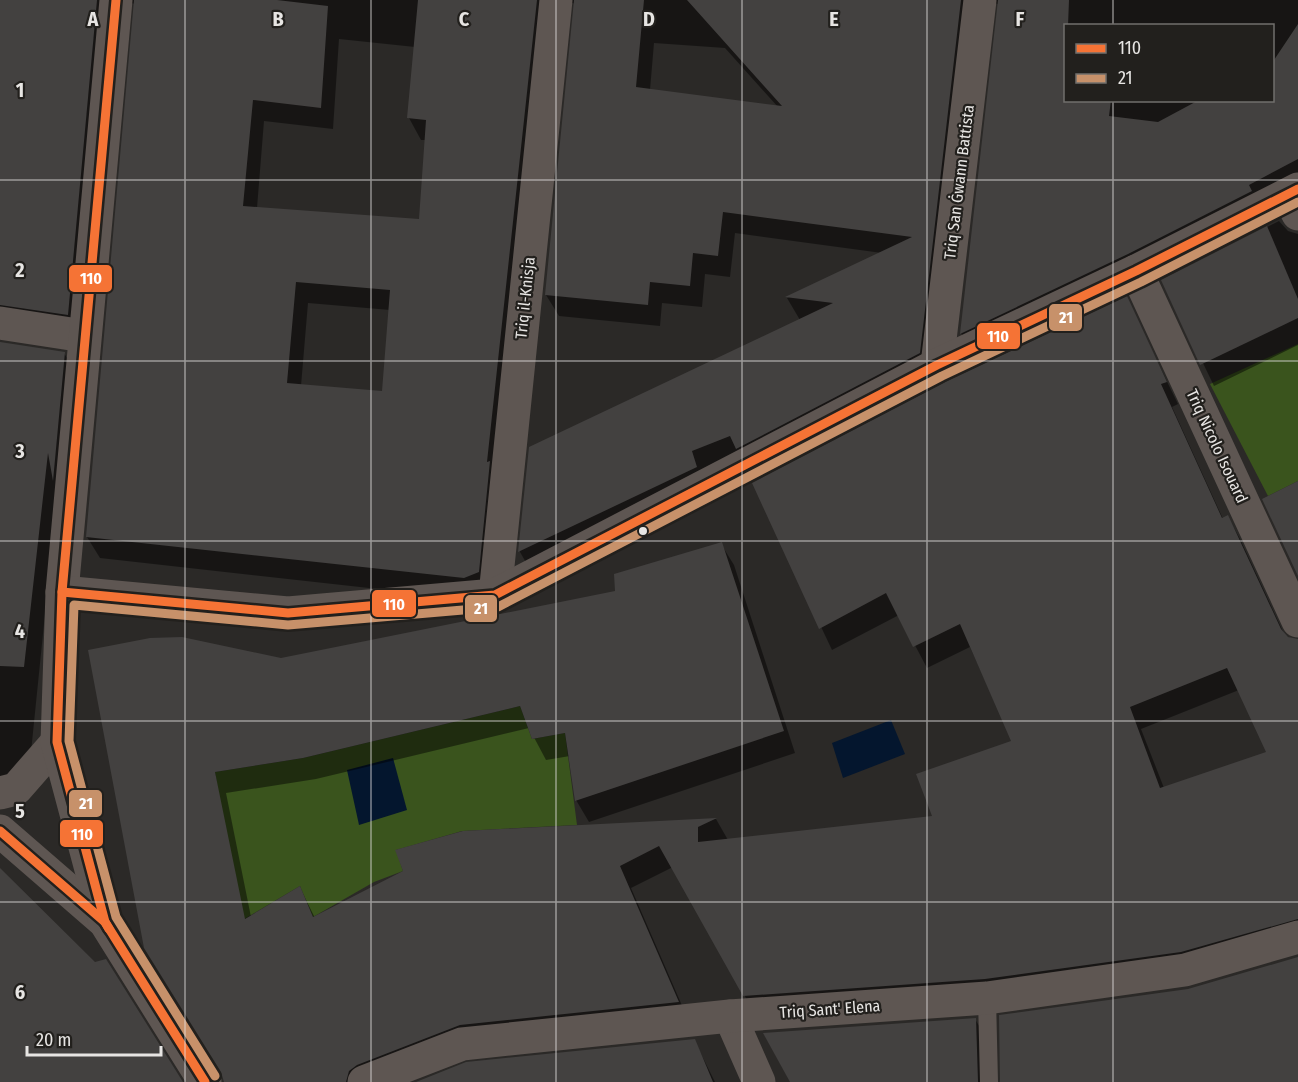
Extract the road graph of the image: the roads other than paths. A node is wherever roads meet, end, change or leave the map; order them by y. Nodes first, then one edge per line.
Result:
1 (116, 0) edge
2 (556, 0) edge
3 (980, 0) edge
4 (1295, 199) edge
5 (1136, 271) junction
6 (0, 323) edge
7 (84, 336) junction
8 (937, 365) junction
9 (62, 592) junction
10 (495, 595) junction
11 (1298, 621) edge
12 (57, 742) junction
13 (0, 793) edge
14 (0, 831) edge
15 (105, 922) junction
16 (1298, 937) edge
17 (987, 998) junction
18 (730, 1016) junction
19 (205, 1082) edge
20 (364, 1082) edge
21 (759, 1082) edge
22 (990, 1082) edge

1 - 7 street
2 - 10 street, Triq il-Knisja
3 - 8 street, Triq San Ġwann Battista
4 - 5 street
5 - 8 street
5 - 11 street, Triq Nicolo Isouard
6 - 7 street
7 - 9 street
8 - 10 street
9 - 10 street
9 - 12 street
12 - 13 street
12 - 15 street
14 - 15 street
15 - 19 street
16 - 17 street, Triq Sant' Elena
17 - 18 street, Triq Sant' Elena
17 - 22 lane
18 - 20 street, Triq Sant' Elena
18 - 21 street

